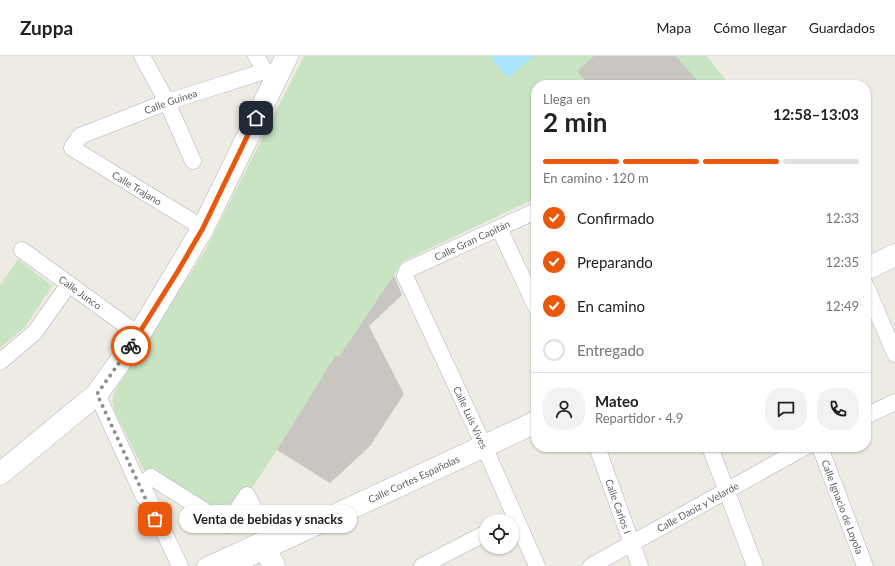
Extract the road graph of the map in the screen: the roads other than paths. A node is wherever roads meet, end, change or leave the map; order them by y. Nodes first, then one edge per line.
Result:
1 (142, 56) edge
2 (256, 56) edge
3 (287, 56) edge
4 (270, 74) junction
5 (167, 102) junction
6 (72, 148) joint
7 (193, 161) dead end
8 (531, 213) edge
9 (203, 228) junction
10 (499, 228) junction
11 (22, 250) dead end
12 (895, 255) edge
13 (871, 267) edge
14 (407, 270) joint
15 (69, 284) junction
16 (531, 296) edge
17 (871, 298) edge
18 (139, 335) junction
19 (895, 354) edge
20 (0, 362) edge
21 (97, 394) junction
22 (895, 402) edge
23 (871, 414) edge
24 (531, 424) edge
25 (484, 446) junction
26 (599, 452) edge
27 (712, 452) edge
28 (796, 452) edge
29 (822, 452) edge
30 (0, 474) edge
31 (727, 490) junction
32 (511, 514) edge
33 (519, 531) edge
34 (479, 537) edge
35 (632, 543) junction
36 (269, 557) edge
37 (176, 566) edge
38 (180, 566) edge
39 (205, 566) edge
40 (226, 566) edge
41 (422, 566) edge
42 (537, 566) edge
43 (591, 566) edge
44 (640, 566) edge
45 (754, 566) edge
46 (865, 566) edge

1 - 5 street
2 - 4 street
3 - 4 street
4 - 5 street, Calle Guinea
4 - 9 street
5 - 6 street, Calle Guinea
5 - 7 street
6 - 9 street, Calle Trajano
8 - 10 street, Calle Gran Capitán
9 - 18 street
10 - 14 street, Calle Gran Capitán
10 - 16 street
11 - 15 street, Calle Junco
12 - 13 street
14 - 25 street, Calle Luis Vives
15 - 18 street, Calle Junco
15 - 20 street
17 - 19 street
18 - 21 street
21 - 30 street
21 - 37 street
22 - 23 street
24 - 25 street, Calle Cortes Españolas
25 - 32 street, Calle Luis Vives
25 - 36 street, Calle Cortes Españolas
26 - 35 street, Calle Carlos I
27 - 31 street
28 - 31 street, Calle Daoíz y Velarde
29 - 46 street, Calle Ignacio de Loyola
31 - 35 street, Calle Daoíz y Velarde
31 - 45 street
33 - 42 street, Calle Luis Vives
34 - 41 street
35 - 43 street, Calle Daoíz y Velarde
35 - 44 street, Calle Carlos I
36 - 40 street, Calle Cortes Españolas
38 - 39 street

